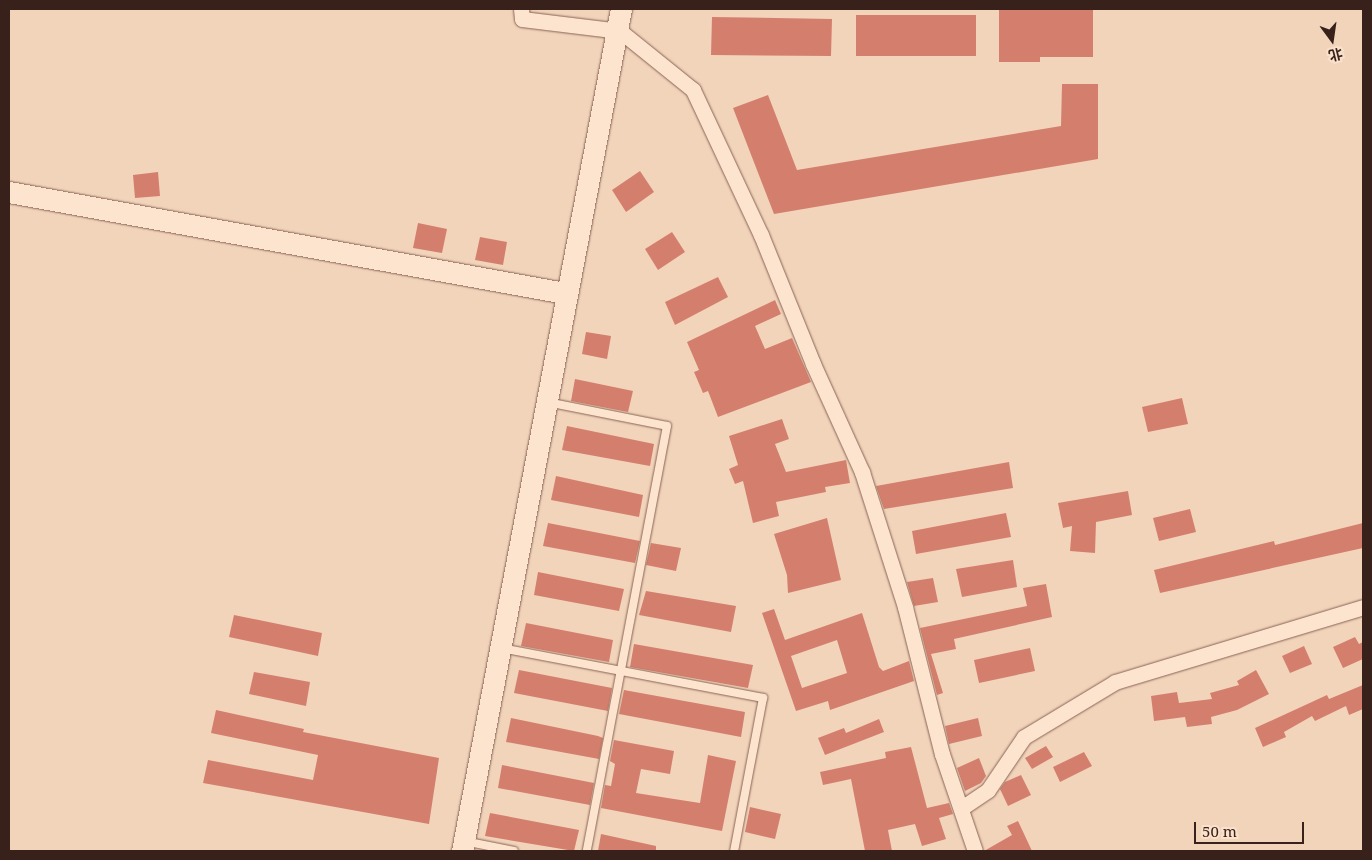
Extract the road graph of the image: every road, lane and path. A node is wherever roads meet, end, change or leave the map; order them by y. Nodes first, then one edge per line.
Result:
1 (522, 9) edge
2 (621, 9) edge
3 (620, 31) junction
4 (9, 192) edge
5 (565, 292) junction
6 (545, 401) junction
7 (1363, 607) edge
8 (499, 648) junction
9 (621, 672) junction
10 (963, 807) junction
11 (463, 846) edge
12 (514, 851) edge
13 (587, 851) edge
14 (734, 851) edge
15 (975, 851) edge

1 - 3 street
2 - 3 street
3 - 5 street
3 - 10 street
4 - 5 street
5 - 6 street
6 - 8 street
6 - 9 lane
7 - 10 street
8 - 9 lane
8 - 11 street
9 - 13 lane
9 - 14 lane
10 - 15 street
11 - 12 lane

